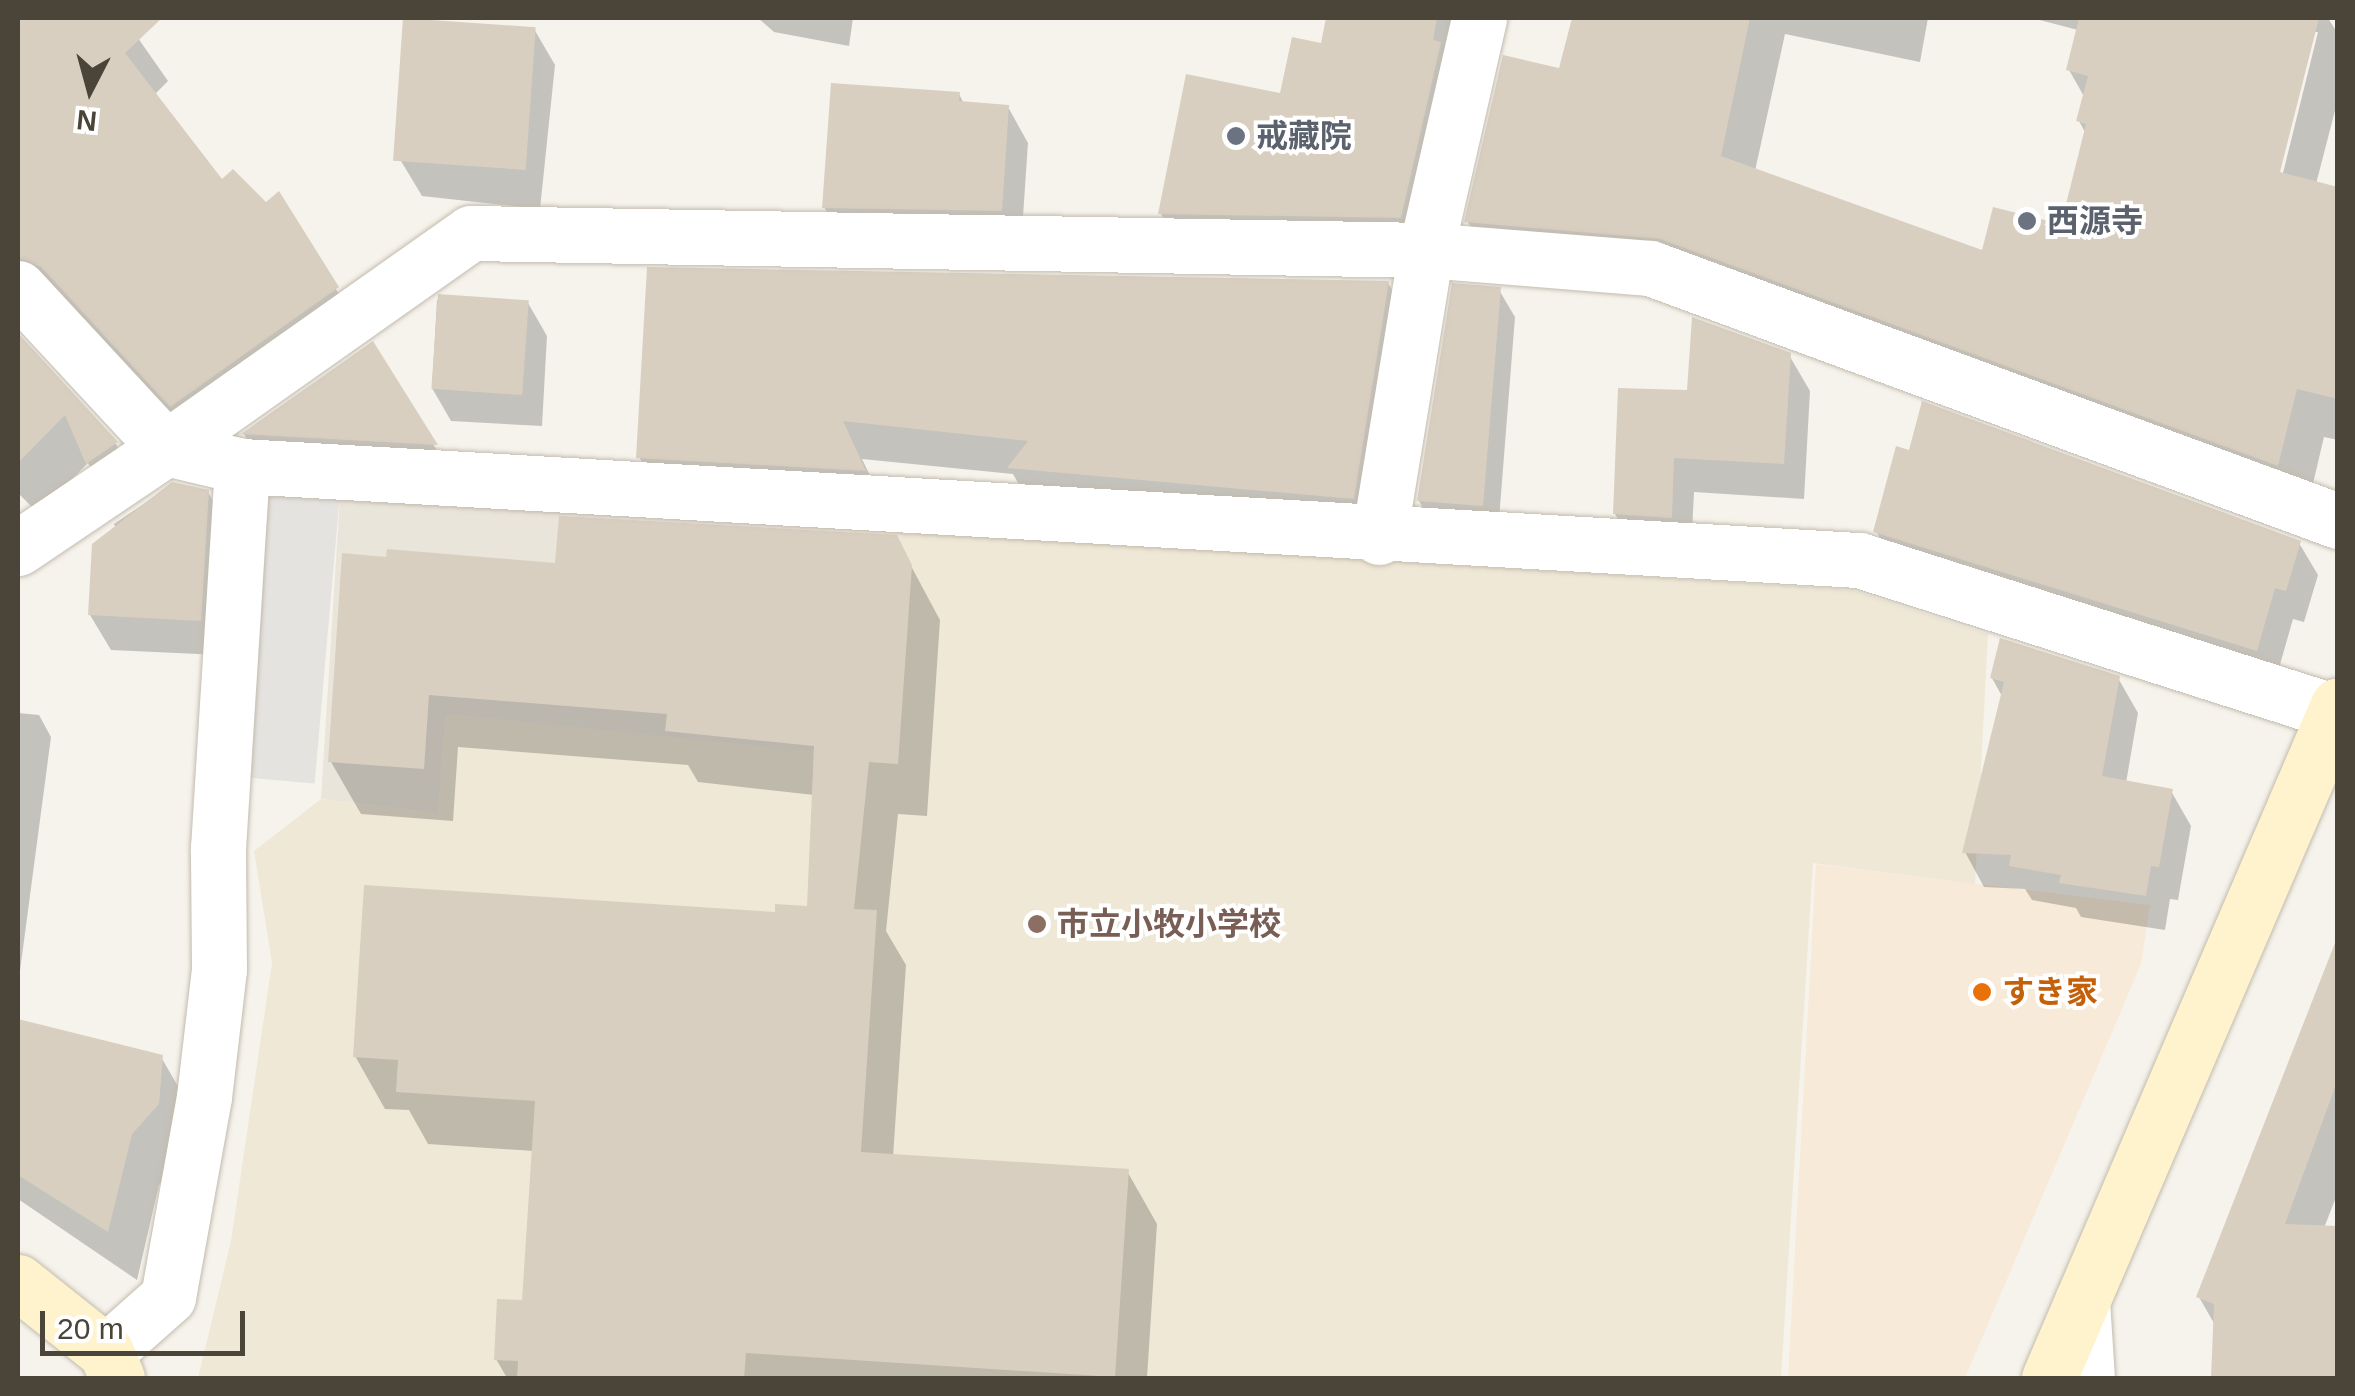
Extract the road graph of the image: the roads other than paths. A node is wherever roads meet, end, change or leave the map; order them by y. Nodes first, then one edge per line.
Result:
1 (1479, 18) edge
2 (1426, 250) junction
3 (18, 288) edge
4 (166, 448) junction
5 (242, 466) junction
6 (2338, 522) edge
7 (1379, 537) junction
8 (18, 548) edge
9 (2336, 709) edge
10 (18, 1282) edge
11 (2082, 1301) junction
12 (111, 1365) edge
13 (2049, 1378) edge
14 (2087, 1378) edge

1 - 2 street
2 - 4 street
2 - 6 street
2 - 7 street
3 - 4 street
4 - 5 street
4 - 8 street
5 - 7 street
5 - 12 street
7 - 9 street
9 - 11 street
10 - 12 street
11 - 13 street
11 - 14 street

